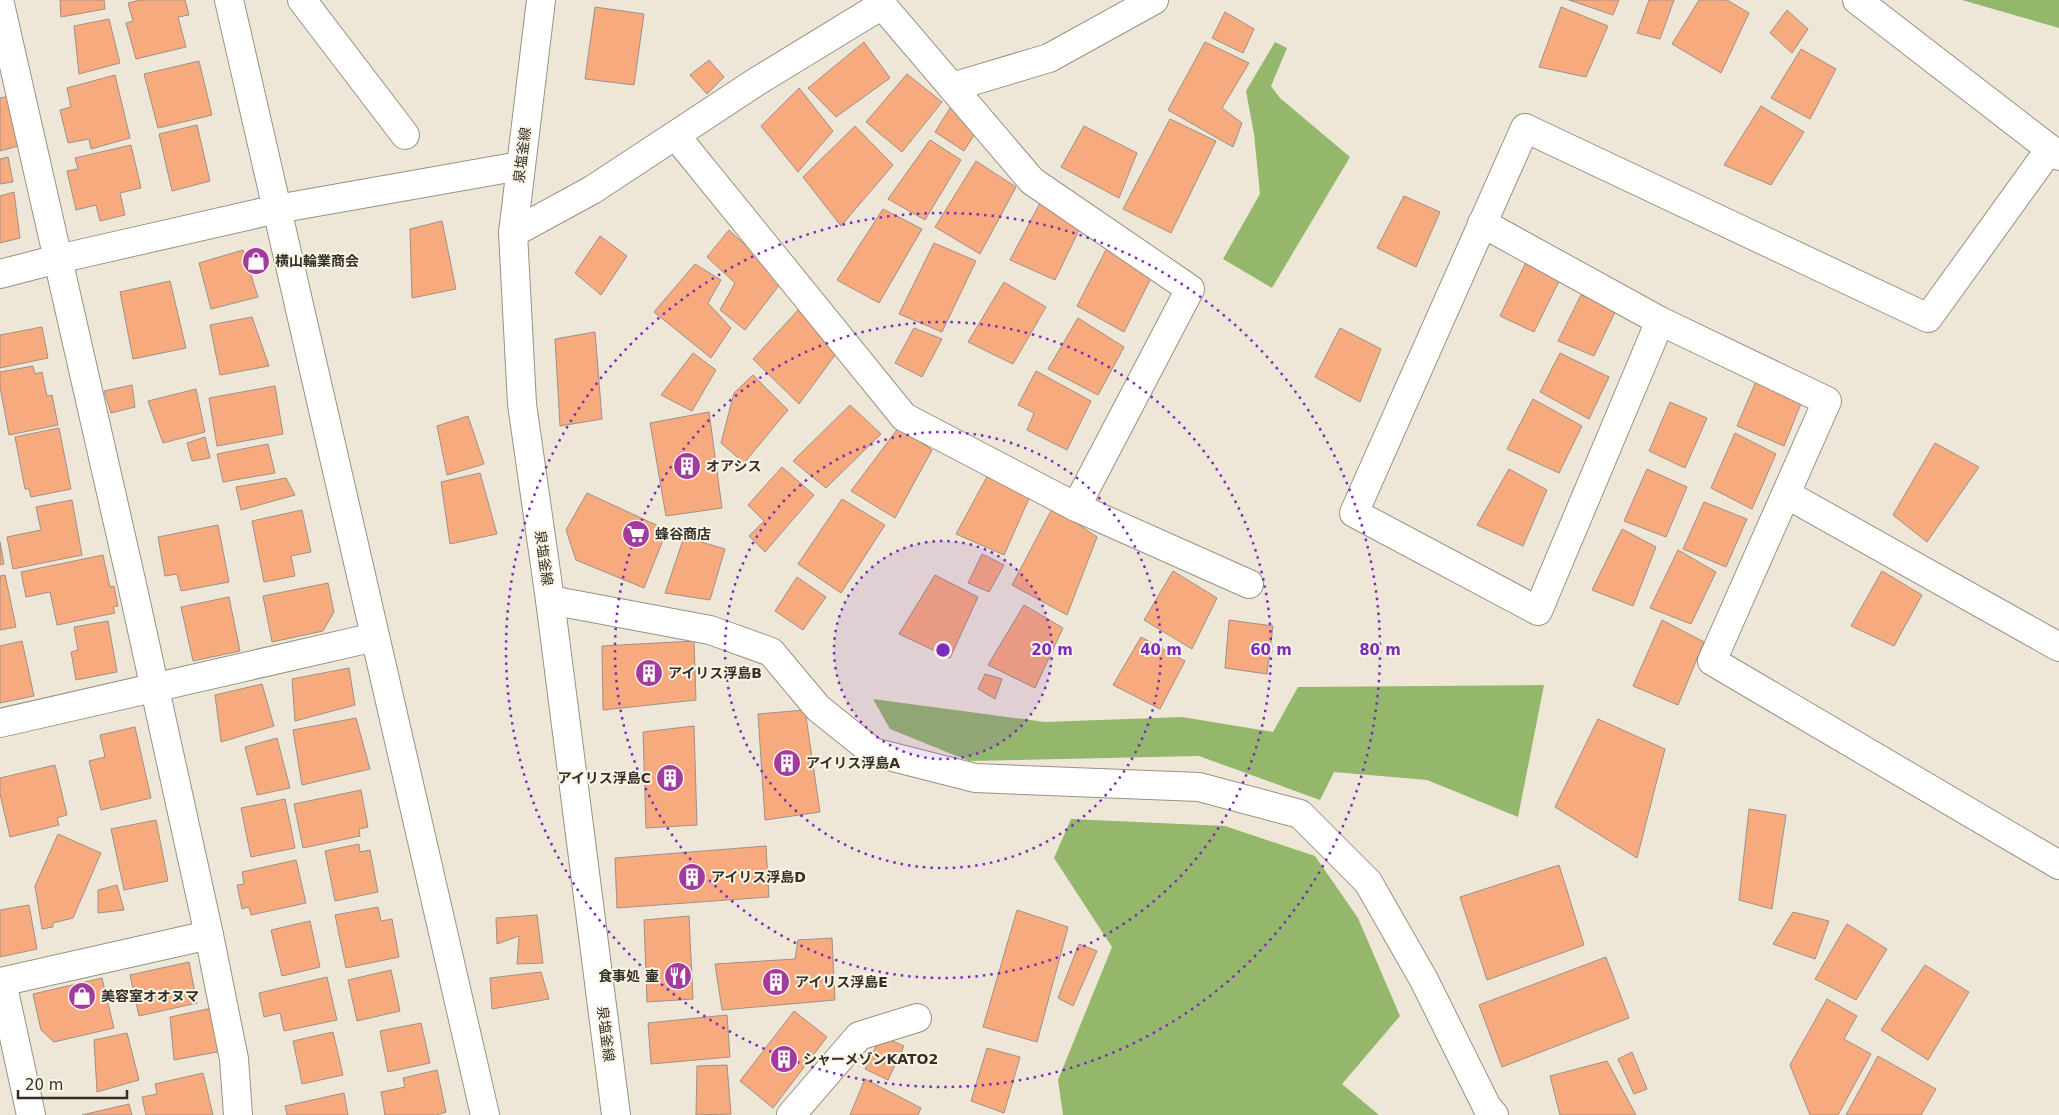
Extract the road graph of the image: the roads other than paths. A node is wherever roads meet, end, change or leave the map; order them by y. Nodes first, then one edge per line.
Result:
1 (229, 0) edge
2 (302, 0) edge
3 (541, 0) edge
4 (1154, 0) edge
5 (1857, 0) edge
6 (0, 4) edge
7 (952, 86) junction
8 (405, 135) dead end
9 (676, 136) junction
10 (2054, 152) edge
11 (520, 166) junction
12 (277, 209) junction
13 (1482, 223) junction
14 (513, 233) junction
15 (58, 259) junction
16 (0, 274) edge
17 (1660, 321) junction
18 (1786, 494) junction
19 (1076, 507) junction
20 (1249, 584) dead end
21 (550, 600) junction
22 (375, 637) junction
23 (2059, 647) edge
24 (154, 688) junction
25 (0, 723) edge
26 (2059, 865) edge
27 (208, 935) junction
28 (1, 982) edge
29 (917, 1018) dead end
30 (31, 1115) edge
31 (238, 1115) edge
32 (484, 1115) edge
33 (618, 1115) edge
34 (791, 1115) edge
35 (1494, 1115) edge

1 - 12 street
2 - 8 street
3 - 11 street, 泉塩釜線
4 - 7 street
5 - 10 street
6 - 15 street
7 - 9 street
7 - 19 street
9 - 14 street
9 - 19 street
10 - 13 street
11 - 12 street
11 - 14 street, 泉塩釜線
12 - 15 street
12 - 22 street
13 - 17 street
13 - 17 street
14 - 21 street, 泉塩釜線
15 - 16 street
15 - 24 street
17 - 18 street
18 - 23 street
18 - 26 street
19 - 20 street
21 - 33 street, 泉塩釜線
21 - 35 street
22 - 24 street
22 - 32 street
24 - 25 street
24 - 27 street
27 - 28 street
27 - 31 street
28 - 30 street
29 - 34 street

